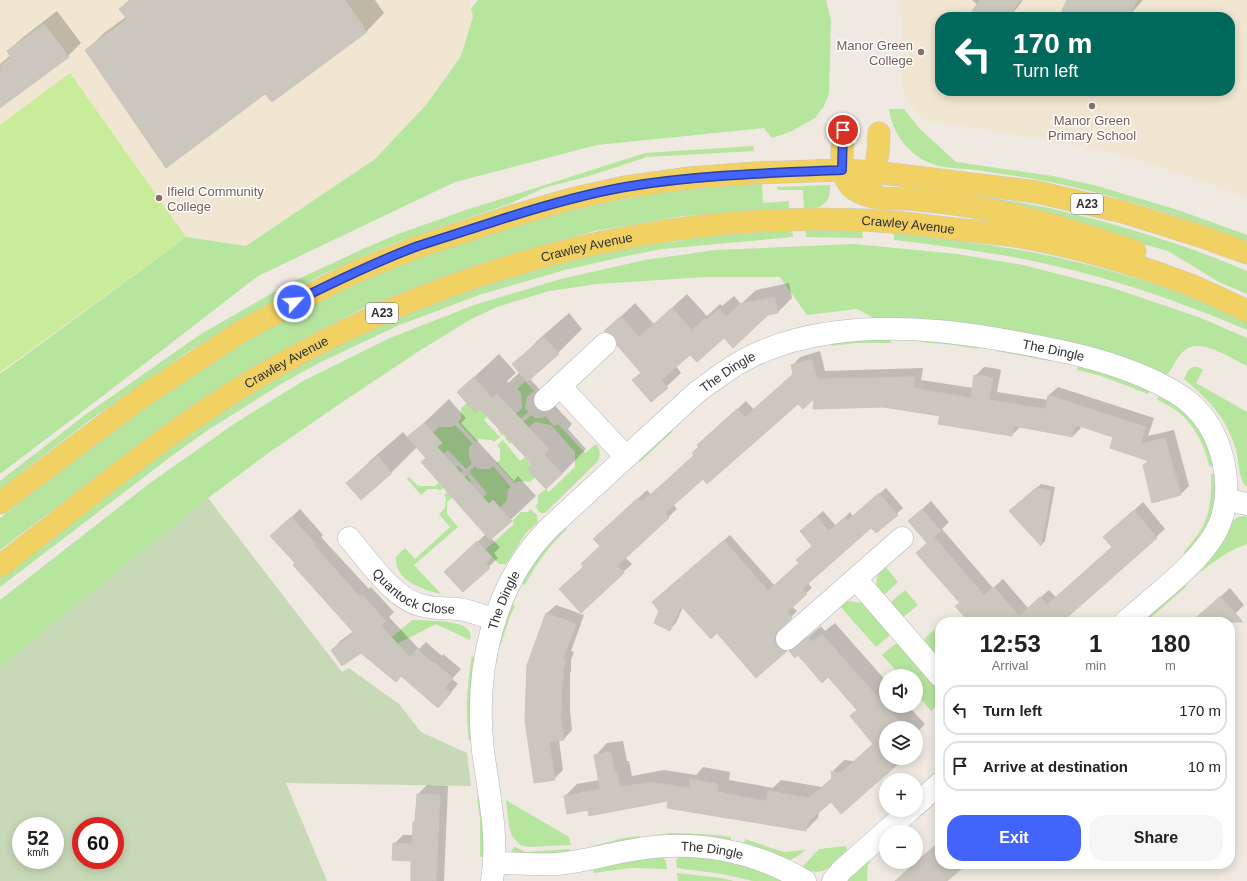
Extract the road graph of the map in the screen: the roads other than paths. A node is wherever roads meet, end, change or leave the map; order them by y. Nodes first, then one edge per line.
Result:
1 (843, 130) dead end
2 (842, 170) junction
3 (875, 172) junction
4 (921, 177) junction
5 (866, 194) junction
6 (827, 220) junction
7 (1247, 253) edge
8 (1184, 283) junction
9 (1247, 310) edge
10 (605, 344) dead end
11 (626, 457) junction
12 (1237, 502) edge
13 (0, 503) edge
14 (349, 538) dead end
15 (902, 538) dead end
16 (0, 566) edge
17 (856, 579) junction
18 (1130, 617) edge
19 (495, 620) junction
20 (787, 638) dead end
21 (935, 670) edge
22 (935, 788) edge
23 (923, 799) edge
24 (902, 817) edge
25 (493, 872) edge
26 (805, 881) edge
27 (833, 881) edge

1 - 2 main road
2 - 3 main road, A23
2 - 5 main road
2 - 13 main road, A23
3 - 4 main road, A23
3 - 4 main road
3 - 5 main road
4 - 7 main road, A23
5 - 6 main road
5 - 8 main road
6 - 8 main road, Crawley Avenue / A23
6 - 16 main road, Crawley Avenue / A23
8 - 9 main road, Crawley Avenue / A23
10 - 11 street
11 - 12 street, The Dingle
11 - 19 street, The Dingle
12 - 18 street, The Dingle
14 - 19 street, Quantock Close
15 - 17 street
17 - 20 street
17 - 21 street
19 - 25 street, The Dingle
22 - 23 street
24 - 27 street
25 - 26 street, The Dingle

